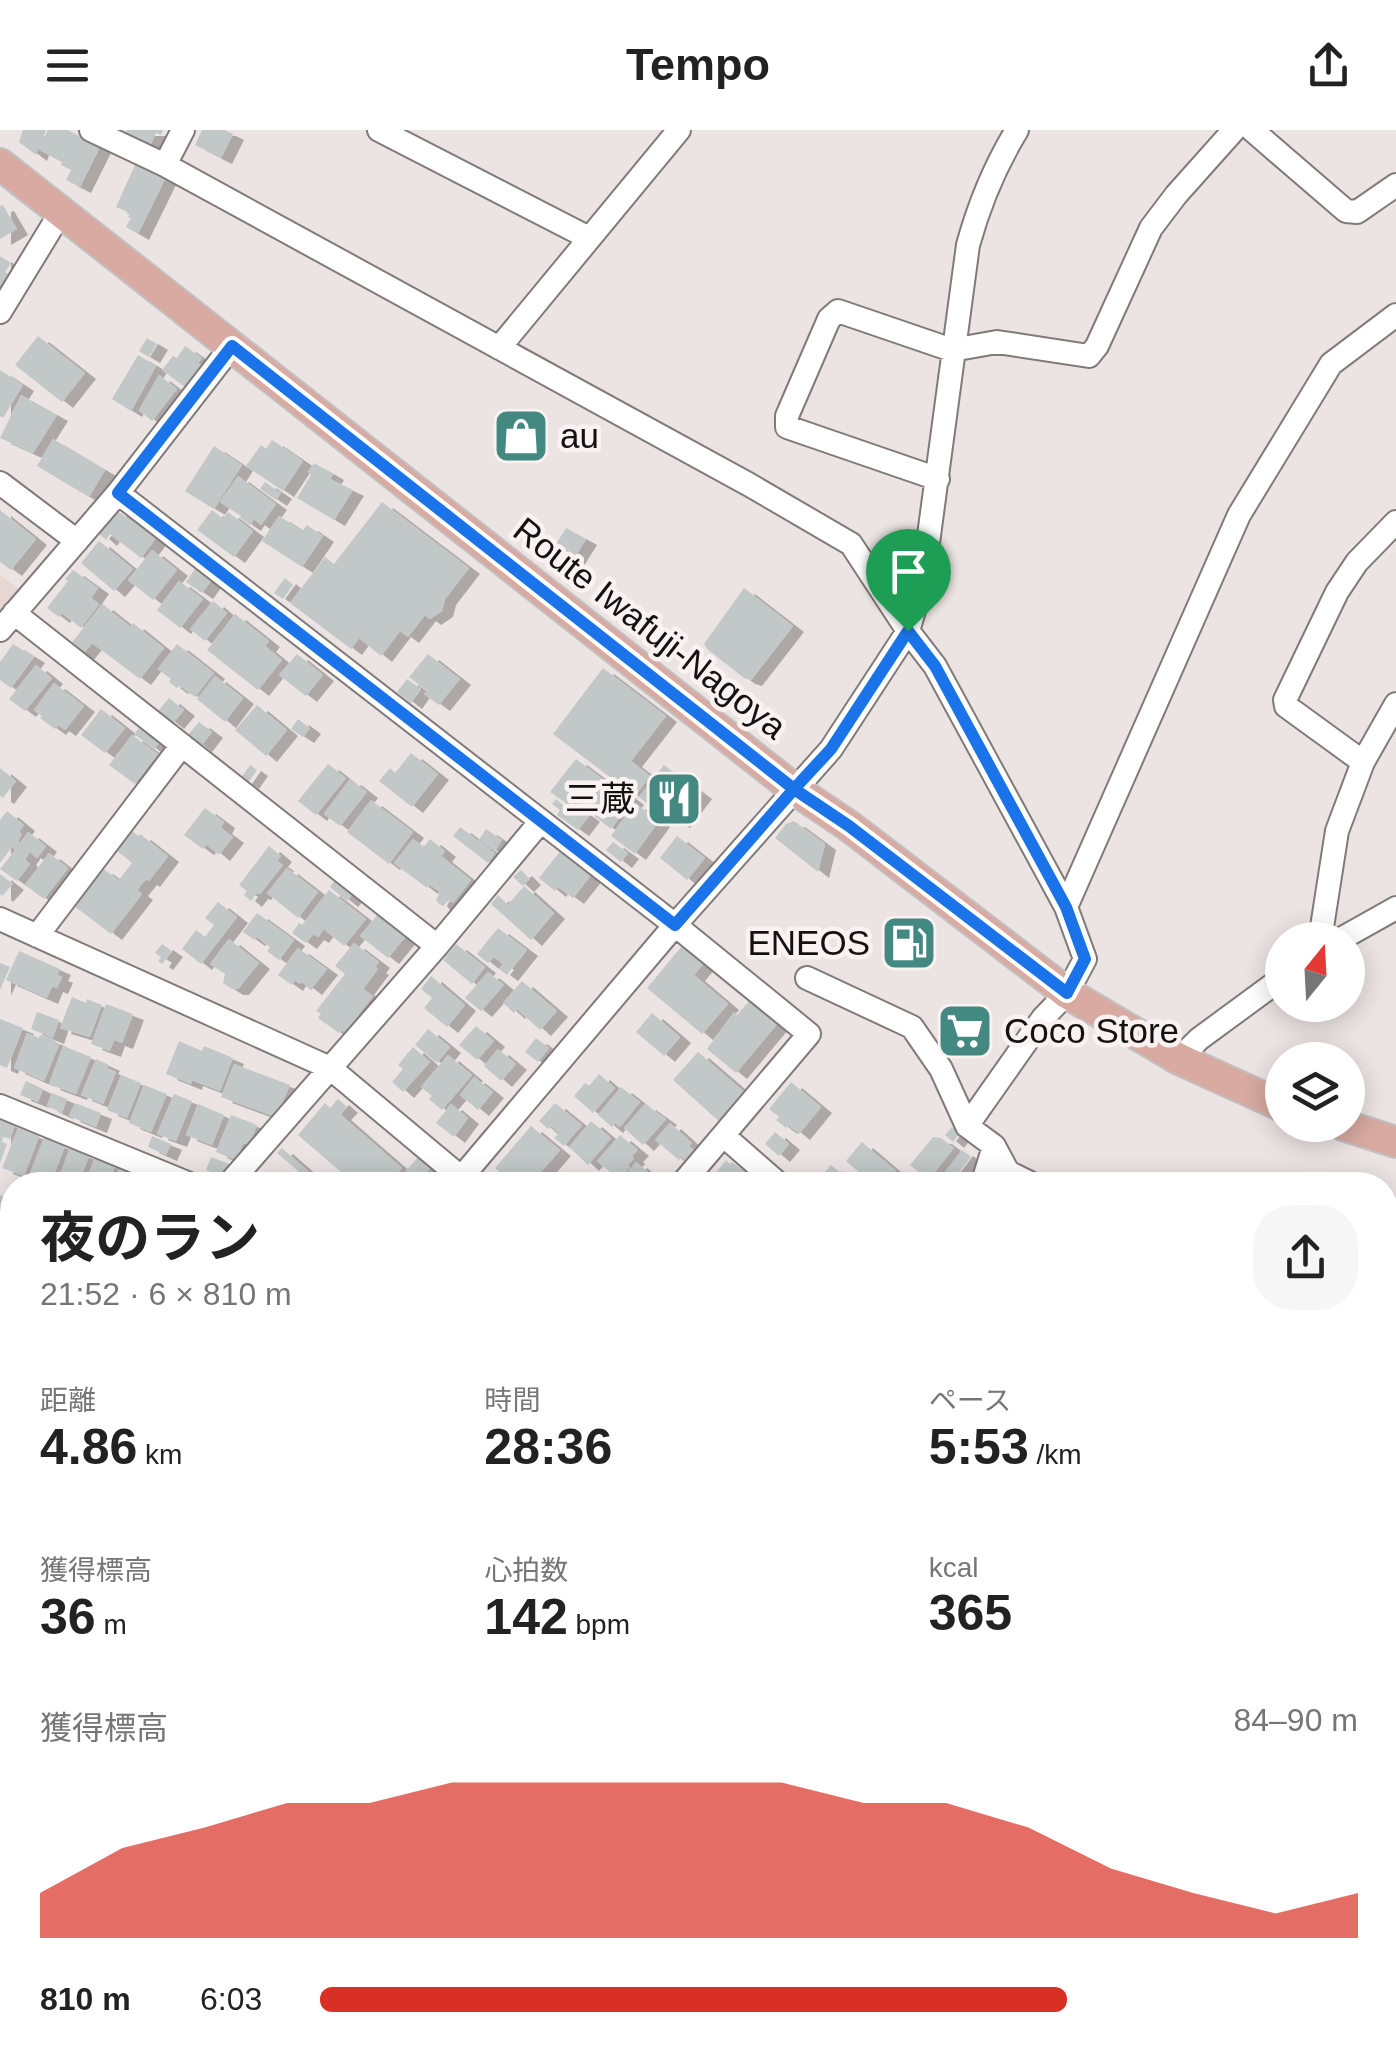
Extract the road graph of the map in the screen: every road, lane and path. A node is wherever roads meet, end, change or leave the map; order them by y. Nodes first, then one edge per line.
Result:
1 (91, 130) edge
2 (183, 130) edge
3 (380, 130) edge
4 (1017, 130) edge
5 (1234, 130) edge
6 (1252, 130) edge
7 (677, 131) edge
8 (0, 164) edge
9 (165, 165) junction
10 (1396, 185) edge
11 (62, 212) junction
12 (589, 238) junction
13 (0, 312) edge
14 (1396, 315) edge
15 (232, 346) junction
16 (499, 348) junction
17 (952, 350) junction
18 (938, 479) junction
19 (0, 483) edge
20 (118, 493) junction
21 (1396, 522) edge
22 (77, 540) junction
23 (7, 622) edge
24 (908, 631) junction
25 (1396, 704) edge
26 (182, 746) junction
27 (1363, 762) junction
28 (794, 789) junction
29 (541, 821) junction
30 (1066, 907) junction
31 (1396, 908) edge
32 (0, 919) edge
33 (1323, 922) edge
34 (675, 925) junction
35 (1365, 925) edge
36 (37, 936) junction
37 (438, 946) junction
38 (806, 978) dead end
39 (1265, 990) edge
40 (1067, 993) junction
41 (1178, 1059) junction
42 (330, 1068) junction
43 (1265, 1098) edge
44 (0, 1106) edge
45 (967, 1126) junction
46 (1365, 1132) edge
47 (724, 1136) junction
48 (1396, 1142) edge
49 (994, 1146) junction
50 (160, 1172) edge
51 (239, 1172) edge
52 (449, 1172) edge
53 (471, 1172) edge
54 (693, 1172) edge
55 (765, 1172) edge
56 (986, 1172) edge
57 (1008, 1172) edge

1 - 9 street
2 - 9 street
3 - 12 street
4 - 17 street
5 - 17 street
6 - 10 street
7 - 12 street
8 - 11 main road, Route Iwafuji-Nagoya
9 - 16 street
11 - 13 street
11 - 15 main road, Route Iwafuji-Nagoya
12 - 16 street
14 - 30 street
15 - 20 street
15 - 28 main road, Route Iwafuji-Nagoya
16 - 24 street
17 - 18 street
17 - 18 street
18 - 24 street
19 - 22 street
20 - 22 street
20 - 29 street
21 - 27 street
22 - 23 street
23 - 26 street
24 - 28 street
24 - 30 street
25 - 27 street
26 - 36 street
26 - 37 street
27 - 33 street
28 - 34 street
28 - 40 main road, Route Iwafuji-Nagoya
29 - 34 street
29 - 37 street
30 - 40 street
31 - 35 street
32 - 36 street
34 - 47 street
34 - 53 street
36 - 42 street
37 - 42 street
38 - 45 street
39 - 41 street
40 - 41 main road, Route Iwafuji-Nagoya
40 - 45 street
41 - 43 main road, Route Iwafuji-Nagoya
42 - 51 street
42 - 52 street
44 - 50 street
45 - 49 street
46 - 48 main road
47 - 54 street
47 - 55 street
49 - 56 street
49 - 57 street

